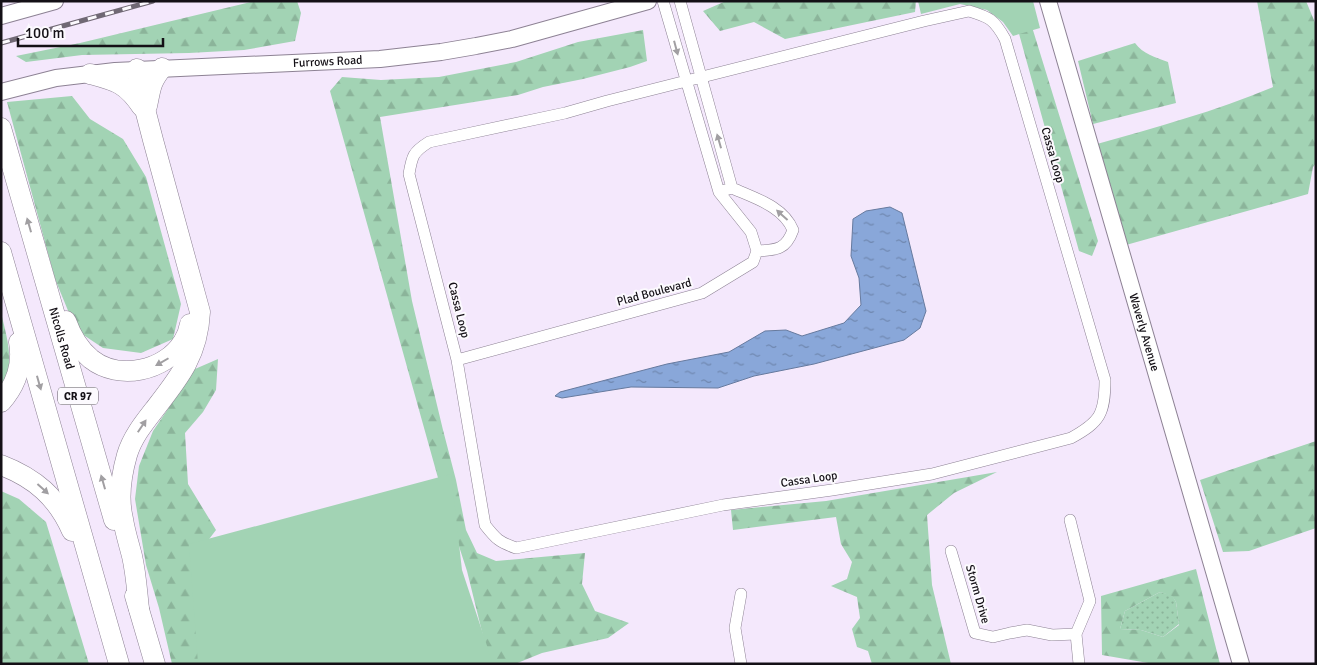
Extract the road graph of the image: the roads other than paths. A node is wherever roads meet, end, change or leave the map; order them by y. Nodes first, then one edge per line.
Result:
1 (55, 1) edge
2 (648, 1) edge
3 (664, 1) edge
4 (680, 1) edge
5 (1048, 1) edge
6 (1, 16) edge
7 (162, 68) junction
8 (137, 69) junction
9 (90, 74) junction
10 (701, 77) junction
11 (686, 81) junction
12 (1, 92) edge
13 (146, 113) junction
14 (1, 128) edge
15 (732, 188) junction
16 (719, 192) junction
17 (757, 251) junction
18 (1, 252) edge
19 (40, 263) junction
20 (7, 271) junction
21 (194, 289) junction
22 (457, 360) junction
23 (1, 402) edge
24 (1, 464) edge
25 (1070, 520) dead end
26 (951, 551) dead end
27 (740, 594) dead end
28 (139, 609) junction
29 (110, 633) junction
30 (1076, 634) junction
31 (119, 664) edge
32 (155, 664) edge
33 (741, 664) edge
34 (1079, 664) edge
35 (1241, 664) edge

1 - 6 street
2 - 7 street, Furrows Road
3 -> 11 street
4 - 10 street
5 - 35 street, Waverly Avenue
7 - 8 street, Furrows Road
7 - 13 highway
8 - 9 street, Furrows Road
8 - 13 highway
9 - 12 street, Furrows Road
9 - 13 highway
10 - 11 street, Cassa Loop
15 -> 10 street
10 - 22 street, Cassa Loop
11 - 16 street
11 - 22 street, Cassa Loop
13 - 21 highway
19 -> 14 highway, Nicolls Road / CR 97
15 - 16 street
17 -> 15 street
16 - 17 street
17 - 22 street, Plad Boulevard
18 - 20 highway, CR 97
21 -> 19 highway
28 -> 19 highway, Nicolls Road / CR 97
20 - 23 highway
20 -> 29 highway, CR 97
28 -> 21 highway
24 -> 29 highway
25 - 30 street
26 - 30 street, Storm Drive
27 - 33 street
28 - 32 highway, Nicolls Road / CR 97
29 - 31 highway, CR 97
30 - 34 street

